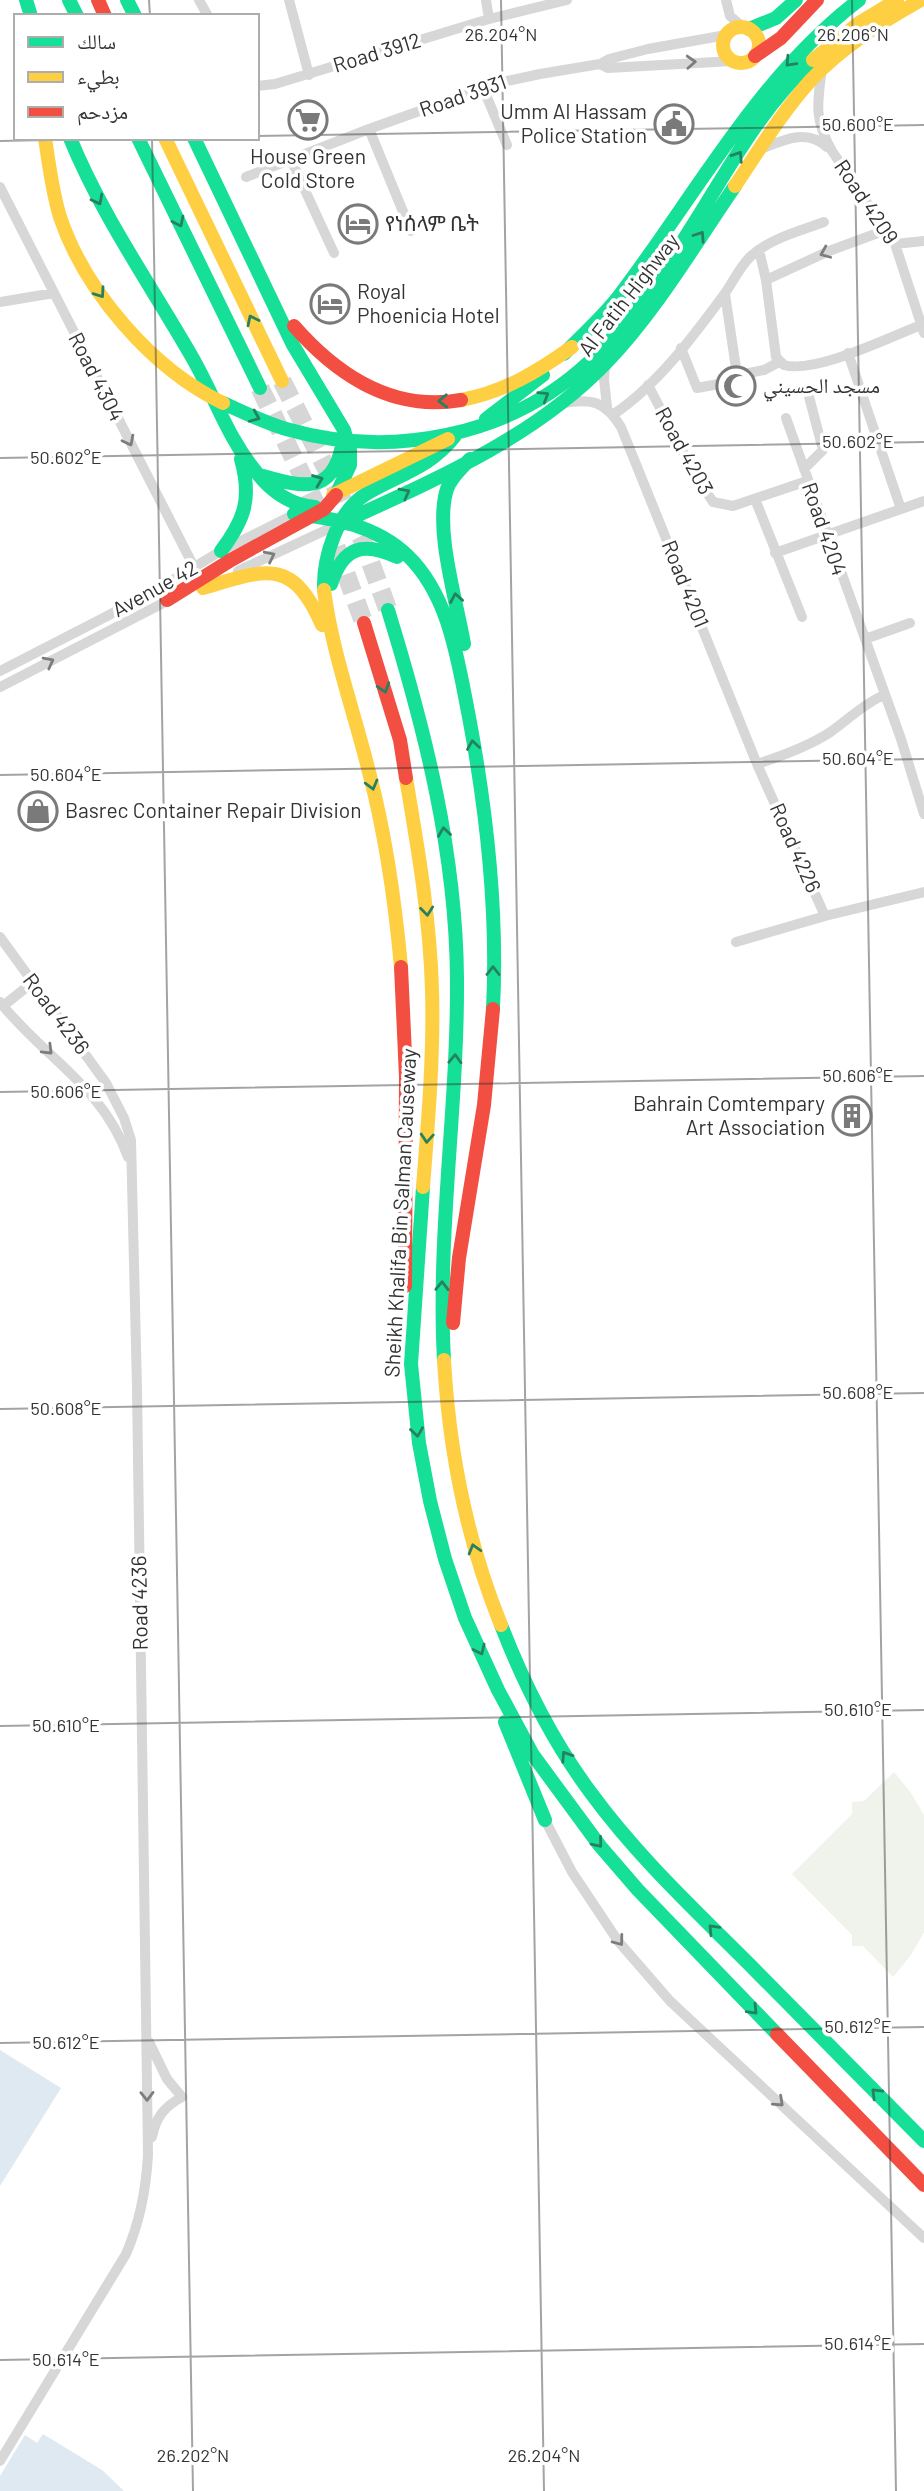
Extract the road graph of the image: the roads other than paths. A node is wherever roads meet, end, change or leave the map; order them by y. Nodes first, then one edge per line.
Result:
1 (289, 0) edge
2 (486, 0) edge
3 (567, 0) edge
4 (726, 0) edge
5 (796, 0) edge
6 (817, 0) edge
7 (858, 0) edge
8 (897, 0) edge
9 (921, 0) edge
10 (489, 19) junction
11 (746, 28) junction
12 (726, 35) junction
13 (649, 49) junction
14 (755, 56) junction
15 (733, 61) junction
16 (600, 64) junction
17 (649, 64) junction
18 (822, 69) junction
19 (309, 75) junction
20 (259, 86) edge
21 (483, 88) junction
22 (369, 129) junction
23 (45, 140) edge
24 (71, 140) edge
25 (139, 140) edge
26 (165, 140) edge
27 (195, 140) edge
28 (507, 145) dead end
29 (760, 150) junction
30 (832, 152) junction
31 (291, 160) junction
32 (246, 177) dead end
33 (0, 187) edge
34 (824, 222) dead end
35 (886, 230) junction
36 (411, 231) dead end
37 (924, 241) edge
38 (895, 244) junction
39 (759, 250) junction
40 (334, 253) dead end
41 (262, 280) junction
42 (766, 280) junction
43 (54, 293) junction
44 (725, 294) junction
45 (0, 302) edge
46 (923, 329) edge
47 (572, 347) junction
48 (681, 348) junction
49 (848, 354) junction
50 (779, 362) junction
51 (606, 364) junction
52 (737, 375) junction
53 (282, 381) tunnel mouth
54 (648, 385) junction
55 (260, 388) tunnel mouth
56 (807, 389) dead end
57 (559, 404) junction
58 (610, 411) junction
59 (786, 418) dead end
60 (229, 428) junction
61 (344, 430) junction
62 (455, 436) junction
63 (470, 459) junction
64 (804, 469) junction
65 (259, 475) junction
66 (807, 481) junction
67 (340, 491) junction
68 (755, 499) junction
69 (924, 501) edge
70 (327, 506) junction
71 (353, 508) junction
72 (901, 509) junction
73 (371, 510) junction
74 (312, 512) junction
75 (294, 514) joint
76 (343, 522) junction
77 (826, 536) junction
78 (305, 539) joint
79 (221, 551) junction
80 (775, 553) junction
81 (194, 567) junction
82 (420, 569) junction
83 (203, 588) junction
84 (167, 600) junction
85 (388, 610) tunnel mouth
86 (329, 612) junction
87 (802, 617) dead end
88 (364, 622) tunnel mouth
89 (91, 623) junction
90 (910, 623) dead end
91 (97, 636) junction
92 (865, 639) junction
93 (0, 671) edge
94 (341, 672) junction
95 (0, 687) edge
96 (884, 695) junction
97 (468, 715) junction
98 (757, 764) junction
99 (924, 814) edge
100 (924, 892) edge
101 (825, 916) junction
102 (0, 937) edge
103 (736, 942) dead end
104 (33, 982) junction
105 (2, 1004) edge
106 (132, 1170) junction
107 (411, 1364) junction
108 (445, 1403) junction
109 (498, 1690) junction
110 (545, 1820) joint
111 (146, 2036) junction
112 (924, 2141) edge
113 (148, 2155) junction
114 (924, 2185) edge
115 (924, 2238) edge
116 (0, 2461) edge

1 - 19 street
2 - 10 street
3 - 10 street, Road 3912
4 - 11 street
5 - 11 main road
6 - 14 main road
7 -> 47 main road, Al Fatih Highway
23 -> 8 main road
9 - 18 main road, Al Fatih Highway
10 - 19 street, Road 3912
11 - 12 main road
11 - 14 main road
12 - 13 street, Road 3931
12 - 15 main road
13 - 16 street, Road 3931
13 - 17 street
14 - 15 main road
17 -> 15 street, Road 3931
16 - 17 street, Road 3931
16 - 21 street, Road 3931
18 - 29 main road, Al Fatih Highway
18 - 30 street, Road 4209
19 - 20 street, Road 3912
21 - 22 street, Road 3931
21 - 28 street
22 - 31 street, Road 3931
22 - 36 street
24 -> 60 main road
25 -> 55 main road
53 -> 26 main road
27 - 41 main road
29 - 30 street, Road 4209
51 -> 29 main road, Al Fatih Highway
30 - 35 street, Road 4209
31 - 32 street, Road 3931
31 - 40 street
33 - 43 street, Road 4304
34 - 39 street
35 - 38 street, Road 4209
35 -> 42 street
37 - 38 street
38 - 46 street, Road 4209
39 - 42 street
39 - 44 street
47 -> 41 main road
41 - 61 main road
42 - 50 street
43 - 45 street
43 -> 81 street, Road 4304
44 - 48 street
44 - 52 street
46 - 49 street
47 - 62 main road, Al Fatih Highway
48 - 52 street
48 - 54 street
49 - 50 street
49 - 72 street
50 - 52 street
51 - 57 main road, Al Fatih Highway
51 - 58 street, Road 4201
54 - 58 street
54 - 68 street, Road 4203
56 - 64 street
57 - 58 street
57 - 63 main road, Al Fatih Highway
58 - 98 street, Road 4201
59 - 64 street, Road 4204
60 - 65 main road
60 - 79 main road
65 -> 61 main road
61 - 67 main road
62 - 67 main road, Al Fatih Highway
62 - 71 main road
73 -> 63 main road, Al Fatih Highway
97 -> 63 main road
64 - 66 street, Road 4204
65 - 74 main road
66 - 68 street, Road 4203
66 - 77 street, Road 4204
67 - 70 main road
67 - 74 main road, Al Fatih Highway
68 - 80 street
69 - 72 street
70 - 71 main road
70 - 74 main road
71 - 73 main road
71 - 76 main road
72 - 77 street
73 - 76 main road, Al Fatih Highway
74 - 75 main road
74 - 76 main road
74 - 84 main road, Al Fatih Highway
75 - 79 street, Avenue 42
76 - 78 street, Al Fatih Highway
76 - 82 main road
76 - 86 main road
77 - 80 street
77 - 92 street, Road 4204
83 -> 78 street, Avenue 42
79 - 81 street, Avenue 42
80 - 87 street
81 - 89 street, Avenue 42
82 - 86 main road
82 - 97 main road
83 - 84 street, Avenue 42
83 - 94 main road
84 - 91 street, Avenue 42
108 -> 85 main road, Sheikh Khalifa Bin Salman Causeway
86 - 94 main road
88 -> 107 main road, Sheikh Khalifa Bin Salman Causeway
89 - 91 street
89 - 93 street, Avenue 42
90 - 92 street
95 -> 91 street, Avenue 42
92 - 96 street, Road 4204
94 -> 107 main road
96 - 98 street
96 - 99 street, Road 4204
108 -> 97 main road
98 - 101 street, Road 4226
100 - 101 street, Road 4226
101 - 103 street
102 - 104 street, Road 4236
104 - 105 street
104 - 106 street, Road 4236
105 -> 106 street, Road 4236
106 - 111 street, Road 4236
107 -> 109 main road, Sheikh Khalifa Bin Salman Causeway
112 -> 108 main road, Sheikh Khalifa Bin Salman Causeway
109 - 110 main road
109 -> 114 main road, Sheikh Khalifa Bin Salman Causeway
110 -> 115 street
111 -> 113 street, Road 4236
111 - 113 street, Road 4236
113 - 116 street

